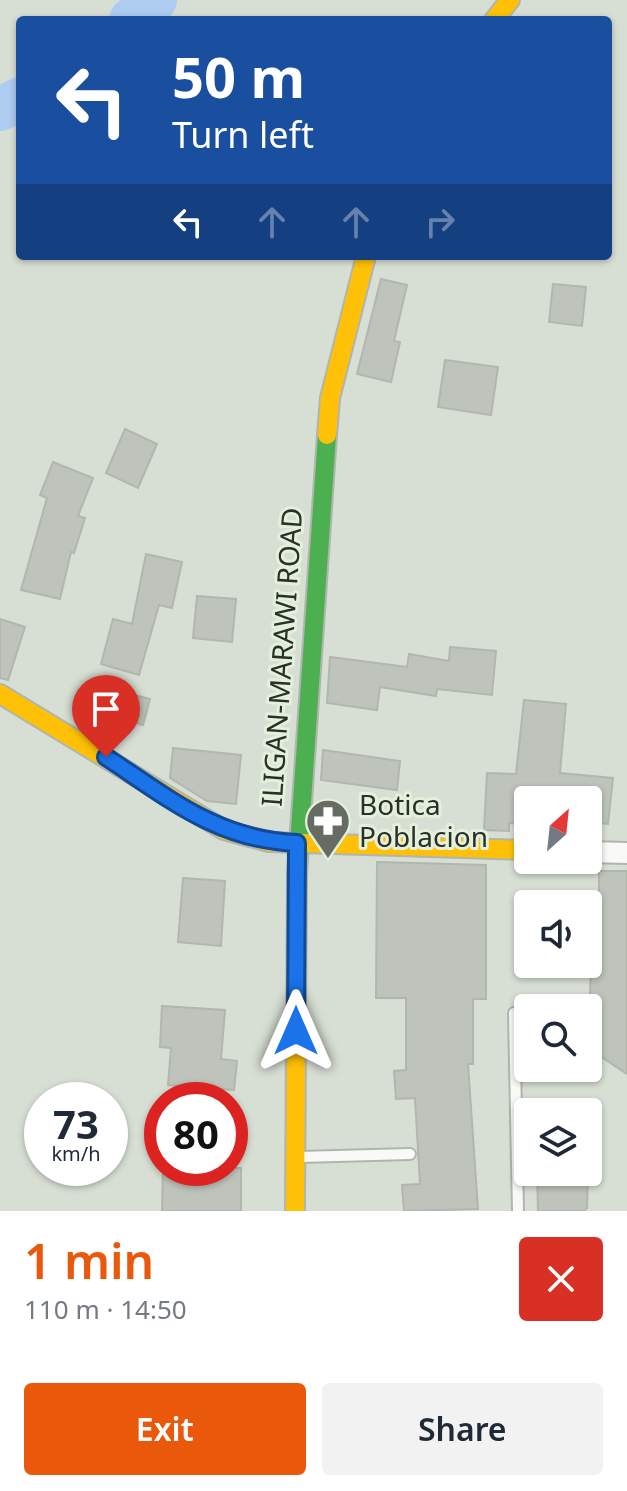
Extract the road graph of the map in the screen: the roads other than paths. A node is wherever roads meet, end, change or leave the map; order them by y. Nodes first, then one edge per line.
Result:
1 (510, 0) edge
2 (497, 16) edge
3 (365, 260) edge
4 (0, 694) edge
5 (297, 843) junction
6 (514, 850) edge
7 (602, 852) edge
8 (627, 853) edge
9 (515, 1082) edge
10 (410, 1154) dead end
11 (295, 1157) junction
12 (295, 1211) edge
13 (518, 1211) edge

1 - 2 main road
3 - 5 main road, ILIGAN-MARAWI ROAD
4 - 5 main road
5 - 6 main road
5 - 11 main road, ILIGAN-MARAWI ROAD
7 - 8 street
9 - 13 lane
10 - 11 lane
11 - 12 main road, ILIGAN-MARAWI ROAD

